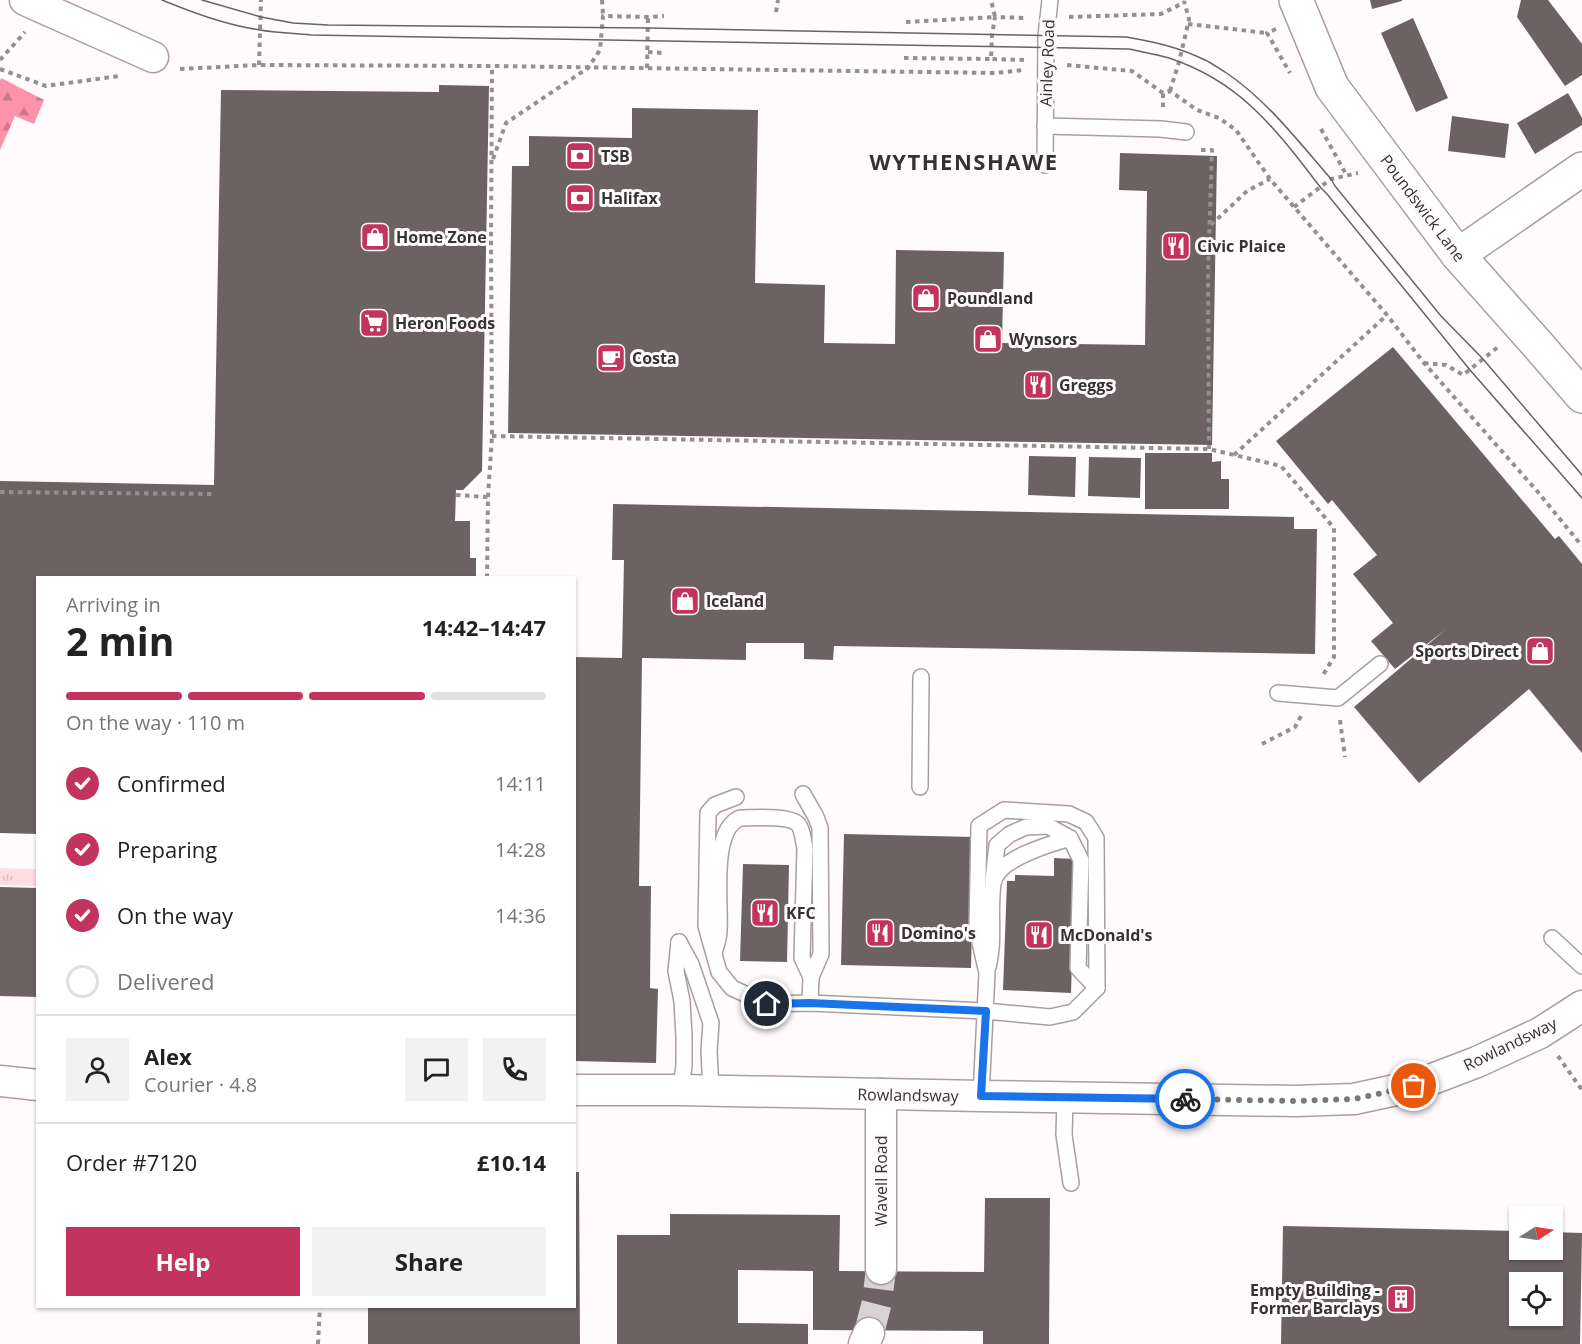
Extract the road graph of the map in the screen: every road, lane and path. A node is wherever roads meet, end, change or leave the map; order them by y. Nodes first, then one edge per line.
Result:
1 (25, 0) edge
2 (261, 0) edge
3 (602, 0) edge
4 (778, 0) edge
5 (991, 0) edge
6 (1050, 0) edge
7 (1296, 0) edge
8 (1185, 1) edge
9 (776, 12) dead end
10 (603, 16) junction
11 (664, 16) dead end
12 (648, 17) junction
13 (995, 17) junction
14 (1048, 18) junction
15 (906, 22) dead end
16 (1188, 24) junction
17 (1267, 33) dead end
18 (648, 52) junction
19 (663, 53) dead end
20 (904, 58) dead end
21 (991, 59) junction
22 (165, 63) joint
23 (1046, 64) junction
24 (259, 65) junction
25 (492, 66) junction
26 (588, 68) junction
27 (647, 68) junction
28 (0, 69) edge
29 (123, 75) dead end
30 (1170, 91) junction
31 (1163, 93) junction
32 (1045, 126) junction
33 (1156, 129) junction
34 (1186, 132) dead end
35 (1191, 149) dead end
36 (492, 161) junction
37 (1045, 165) dead end
38 (1391, 166) junction
39 (1582, 169) edge
40 (1270, 179) junction
41 (1294, 207) junction
42 (1210, 225) junction
43 (1458, 255) junction
44 (1387, 315) junction
45 (1538, 345) junction
46 (1424, 363) junction
47 (1582, 396) edge
48 (492, 436) junction
49 (1209, 450) junction
50 (1234, 455) junction
51 (0, 492) edge
52 (214, 494) dead end
53 (456, 495) dead end
54 (488, 497) junction
55 (1582, 534) edge
56 (1576, 539) junction
57 (1582, 546) edge
58 (487, 576) edge
59 (1380, 664) dead end
60 (921, 677) dead end
61 (1278, 693) dead end
62 (1312, 696) junction
63 (1262, 744) dead end
64 (920, 787) dead end
65 (803, 794) dead end
66 (736, 797) dead end
67 (1070, 838) junction
68 (993, 881) junction
69 (1552, 938) dead end
70 (714, 953) junction
71 (1582, 966) edge
72 (987, 973) junction
73 (811, 977) junction
74 (1097, 988) junction
75 (810, 1003) junction
76 (1582, 1006) edge
77 (986, 1011) junction
78 (1540, 1033) junction
79 (0, 1081) edge
80 (36, 1085) edge
81 (576, 1090) edge
82 (681, 1090) junction
83 (711, 1090) junction
84 (1582, 1090) edge
85 (881, 1094) junction
86 (981, 1096) junction
87 (1065, 1098) junction
88 (1071, 1183) dead end
89 (881, 1269) tunnel mouth
90 (320, 1308) edge
91 (318, 1344) edge

1 - 22 street
2 - 24 path
3 - 10 path
4 - 9 path
5 - 13 path
6 - 14 lane, Ainley Road
7 - 38 street, Poundswick Lane
8 - 14 path
8 - 16 path
10 - 12 path
10 - 26 path
11 - 12 path
12 - 18 path
13 - 14 path
13 - 15 path
13 - 21 path
14 - 23 lane, Ainley Road
16 - 17 path
16 - 30 path
18 - 19 path
18 - 27 path
20 - 21 path
21 - 23 path
22 - 24 path
23 - 27 path
23 - 31 path
23 - 32 lane, Ainley Road
24 - 25 path
25 - 26 path
25 - 36 path
26 - 27 path
26 - 36 path
28 - 29 path
30 - 31 path
30 - 40 path
31 - 33 path
32 - 33 lane, Ainley Road
32 - 37 lane, Ainley Road
33 - 34 lane, Ainley Road
35 - 42 path
36 - 48 path
38 - 41 path
38 - 43 street, Poundswick Lane
39 - 43 street
40 - 41 path
40 - 42 path
41 - 44 path
42 - 49 path
43 - 45 street, Poundswick Lane
44 - 46 path
44 - 50 path
45 - 46 path
45 - 47 street, Poundswick Lane
46 - 56 path
48 - 49 path
48 - 54 path
49 - 50 path
50 - 62 path
51 - 52 path
53 - 54 path
54 - 58 path
55 - 56 path
56 - 57 path
59 - 62 lane
60 - 64 lane
61 - 62 lane
62 - 63 path
65 - 73 lane
66 - 70 lane
67 - 68 lane
67 - 68 lane
67 - 74 lane
68 - 72 lane
69 - 71 lane
70 - 73 lane
70 - 75 lane
72 - 74 lane
72 - 77 lane
73 - 75 lane
74 - 77 lane
75 - 77 lane
76 - 78 street, Rowlandsway
77 - 86 lane
78 - 84 path
78 - 87 street, Rowlandsway
79 - 80 street
81 - 82 street, Rowlandsway
82 - 83 street, Rowlandsway
82 - 83 lane
83 - 85 street, Rowlandsway
85 - 86 street, Rowlandsway
85 - 89 street, Wavell Road
86 - 87 street, Rowlandsway
87 - 88 lane
90 - 91 path

